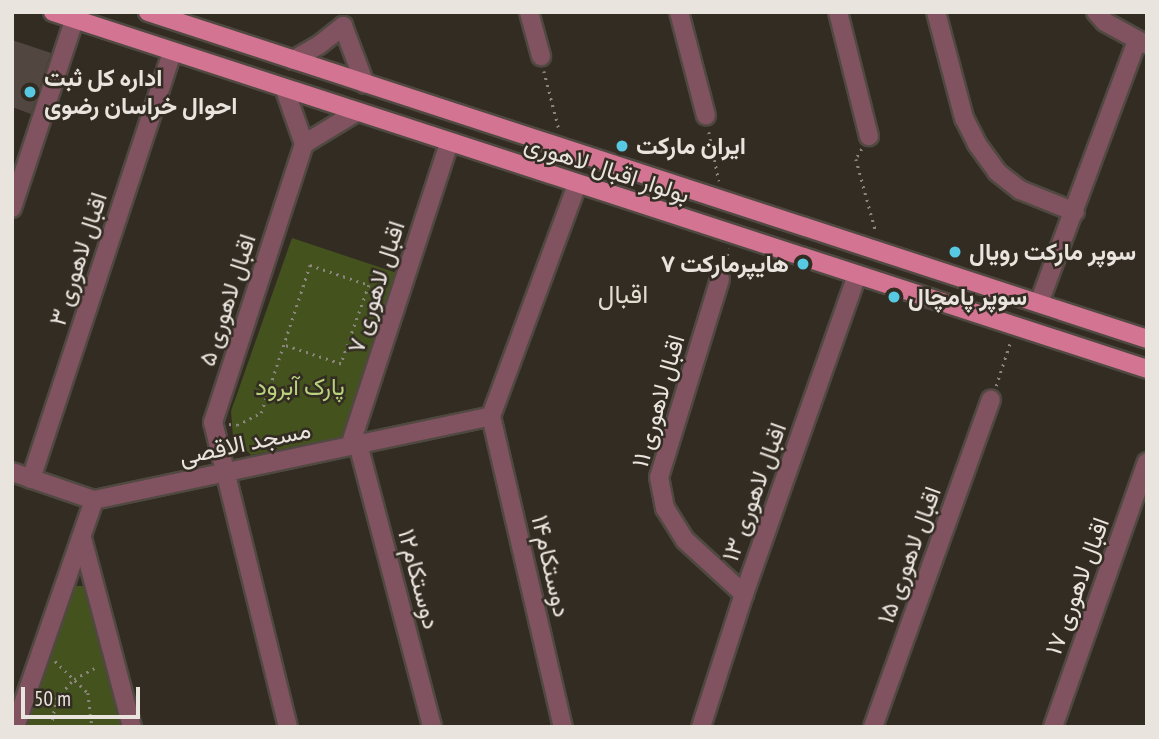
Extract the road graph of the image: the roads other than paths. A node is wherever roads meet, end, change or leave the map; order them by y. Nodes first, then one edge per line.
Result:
1 (53, 12) edge
2 (148, 12) edge
3 (529, 12) edge
4 (679, 12) edge
5 (838, 12) edge
6 (936, 12) edge
7 (1096, 12) edge
8 (345, 19) edge
9 (74, 20) junction
10 (1142, 43) edge
11 (172, 53) junction
12 (541, 56) road end
13 (293, 60) junction
14 (365, 83) junction
15 (285, 90) junction
16 (355, 113) junction
17 (706, 116) road end
18 (869, 136) road end
19 (304, 144) junction
20 (449, 144) junction
21 (578, 185) junction
22 (12, 208) edge
23 (752, 211) junction
24 (1074, 212) junction
25 (739, 238) junction
26 (857, 275) junction
27 (720, 279) road end
28 (1039, 303) junction
29 (1147, 339) edge
30 (1147, 369) edge
31 (991, 400) road end
32 (491, 416) junction
33 (354, 445) junction
34 (1147, 462) edge
35 (12, 472) edge
36 (225, 472) junction
37 (31, 479) junction
38 (94, 500) junction
39 (82, 538) junction
40 (744, 594) junction
41 (15, 727) edge
42 (132, 727) edge
43 (288, 727) edge
44 (432, 727) edge
45 (563, 727) edge
46 (701, 727) edge
47 (873, 727) edge
48 (1053, 727) edge

1 - 9 main road, بولوار اقبال لاهوری
2 - 13 main road, بولوار اقبال لاهوری
3 - 12 street
4 - 17 street
5 - 18 street
6 - 24 street
7 - 10 street
8 - 13 street
8 - 14 street
9 - 11 main road, بولوار اقبال لاهوری
9 - 22 street
10 - 24 street
11 - 15 main road, بولوار اقبال لاهوری
11 - 37 street, اقبال لاهوری ۳
13 - 14 main road, بولوار اقبال لاهوری
14 - 23 main road, بولوار اقبال لاهوری
15 - 16 main road, بولوار اقبال لاهوری
15 - 19 street
16 - 19 street
16 - 20 main road, بولوار اقبال لاهوری
19 - 36 street, اقبال لاهوری ۵
20 - 21 main road, بولوار اقبال لاهوری
20 - 33 street, اقبال لاهوری ۷
21 - 25 main road, بولوار اقبال لاهوری
21 - 32 street
23 - 25 main road
23 - 28 main road, بولوار اقبال لاهوری
24 - 28 street
25 - 26 main road, بولوار اقبال لاهوری
26 - 30 main road, بولوار اقبال لاهوری
26 - 40 street, اقبال لاهوری ۱۳
27 - 40 street, اقبال لاهوری ۱۱
28 - 29 main road, بولوار اقبال لاهوری
31 - 47 street, اقبال لاهوری ۱۵
32 - 33 street, مسجد الاقصی
32 - 45 street, دوستکام۱۴
33 - 36 street, مسجد الاقصی
33 - 44 street, دوستکام۱۲
34 - 48 street, اقبال لاهوری ۱۷
35 - 37 street
36 - 38 street, مسجد الاقصی
36 - 43 street
37 - 38 street
38 - 39 street
39 - 41 street
39 - 42 street
40 - 46 street, اقبال لاهوری ۱۳

